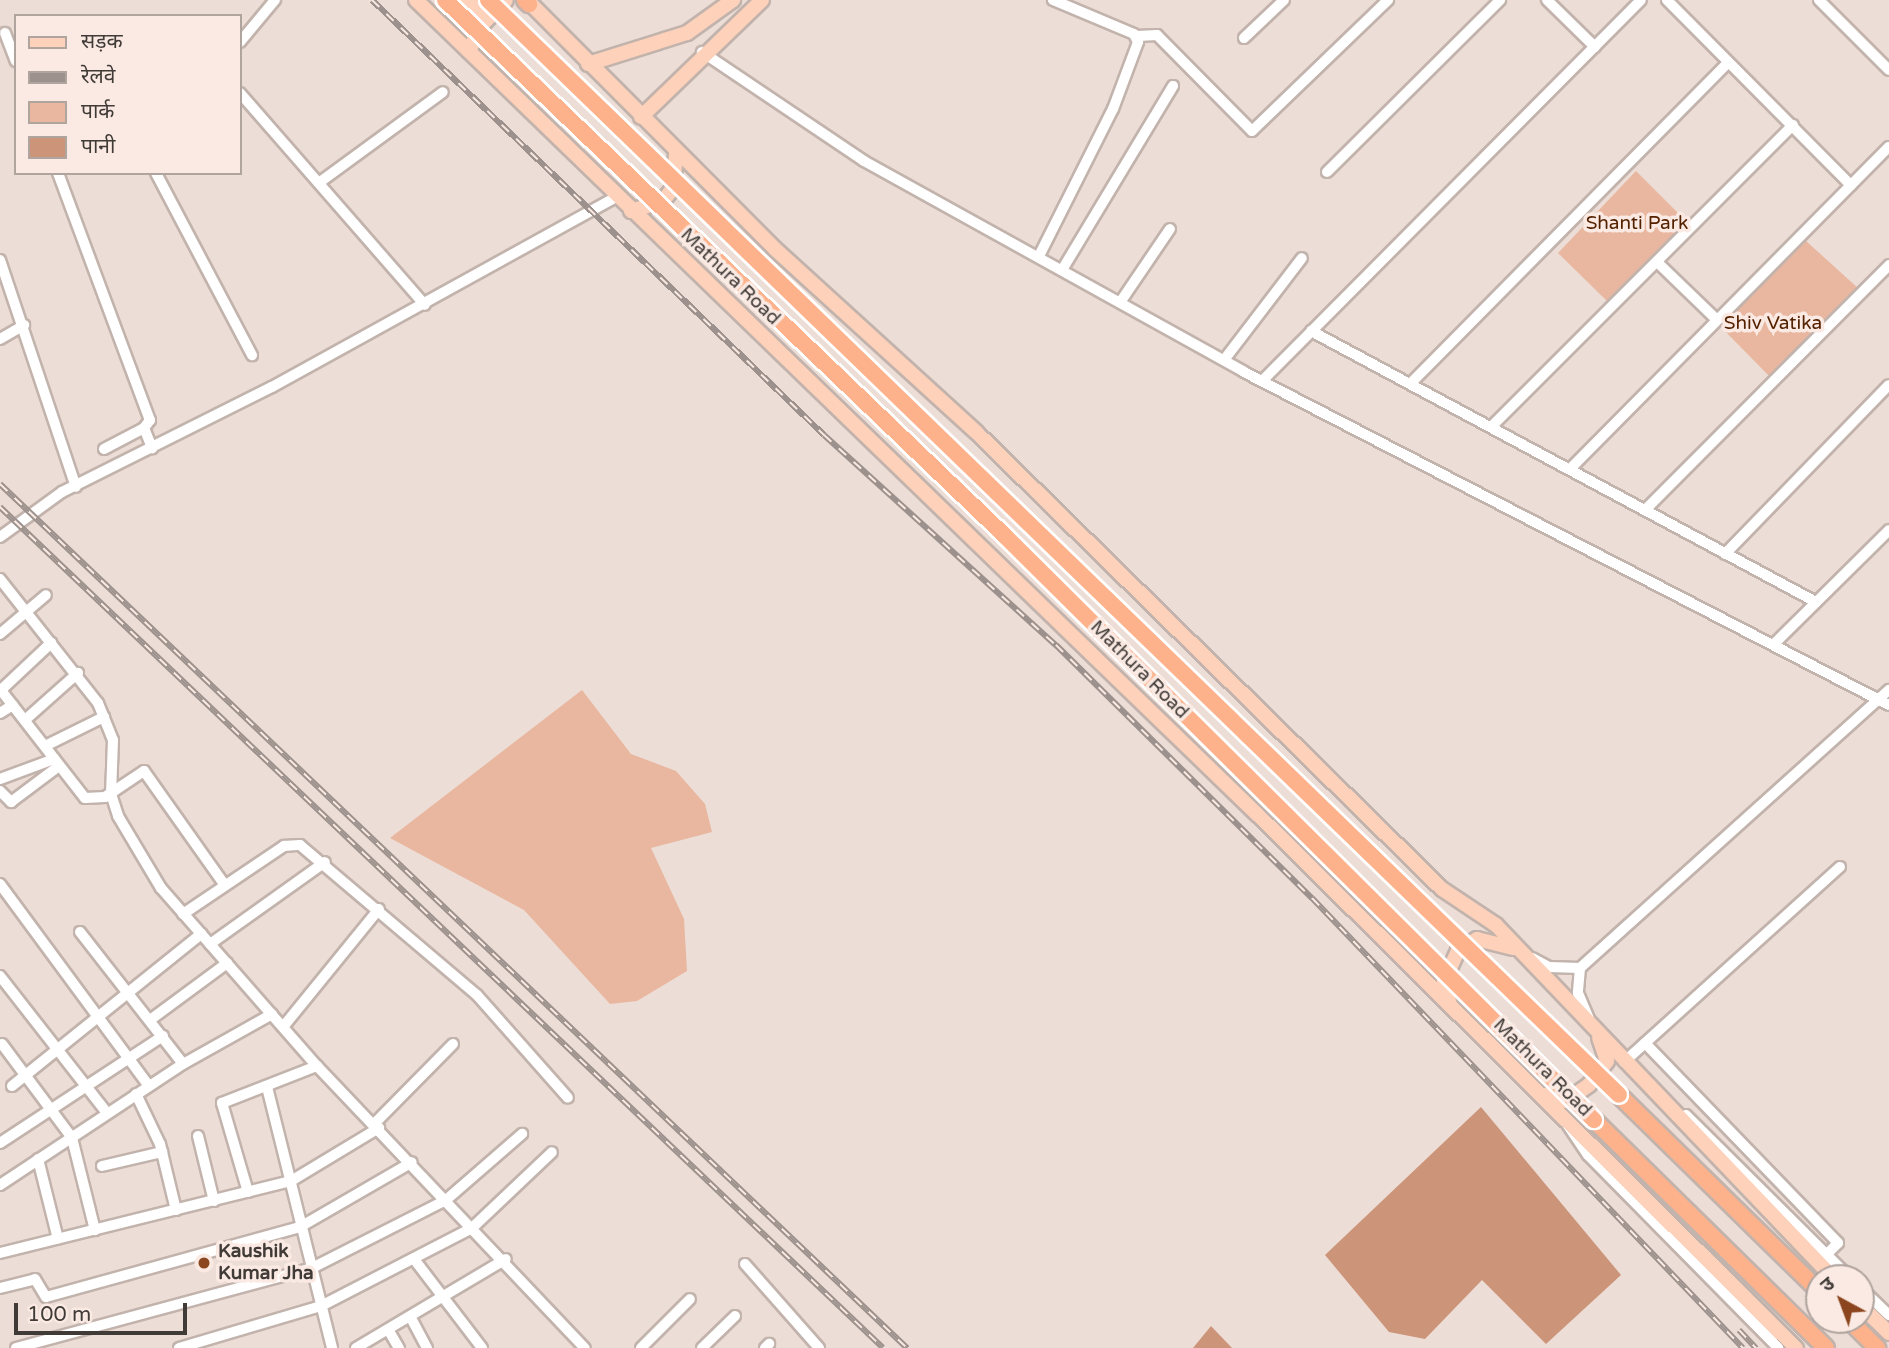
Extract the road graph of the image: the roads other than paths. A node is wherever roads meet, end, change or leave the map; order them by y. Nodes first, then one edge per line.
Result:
1 (275, 0) edge
2 (416, 0) edge
3 (444, 0) edge
4 (468, 0) edge
5 (506, 0) edge
6 (733, 0) edge
7 (762, 0) edge
8 (1053, 0) edge
9 (1284, 0) edge
10 (1388, 0) edge
11 (1500, 0) edge
12 (1547, 0) edge
13 (1641, 0) edge
14 (1667, 0) edge
15 (1819, 0) edge
16 (527, 1) edge
17 (488, 8) edge
18 (5, 33) dead end
19 (1137, 36) junction
20 (1244, 38) dead end
21 (242, 41) edge
22 (1595, 47) junction
23 (469, 51) junction
24 (702, 52) junction
25 (14, 56) edge
26 (1728, 63) junction
27 (588, 64) junction
28 (1889, 70) edge
29 (1173, 86) dead end
30 (443, 92) dead end
31 (242, 95) edge
32 (641, 117) junction
33 (1793, 125) junction
34 (1889, 147) edge
35 (676, 151) junction
36 (1327, 172) dead end
37 (59, 175) edge
38 (157, 175) edge
39 (320, 182) junction
40 (1852, 185) junction
41 (616, 197) junction
42 (631, 211) junction
43 (1170, 229) dead end
44 (1039, 256) junction
45 (1302, 258) dead end
46 (0, 260) edge
47 (1657, 262) junction
48 (1889, 265) edge
49 (1062, 270) junction
50 (1121, 302) junction
51 (425, 305) junction
52 (1717, 320) junction
53 (24, 325) junction
54 (1311, 331) junction
55 (0, 339) edge
56 (252, 355) dead end
57 (1224, 360) junction
58 (1262, 381) junction
59 (1410, 384) junction
60 (1889, 385) edge
61 (1491, 427) junction
62 (144, 428) junction
63 (104, 449) dead end
64 (152, 449) junction
65 (1570, 469) junction
66 (76, 487) junction
67 (1645, 510) junction
68 (1889, 530) edge
69 (0, 537) edge
70 (1725, 554) junction
71 (1, 585) edge
72 (46, 595) dead end
73 (1816, 603) junction
74 (25, 612) junction
75 (0, 634) edge
76 (1776, 642) junction
77 (51, 643) junction
78 (78, 673) junction
79 (1, 690) edge
80 (1889, 690) edge
81 (1884, 702) edge
82 (13, 705) junction
83 (0, 713) edge
84 (104, 717) junction
85 (25, 720) junction
86 (45, 746) junction
87 (56, 763) junction
88 (0, 779) edge
89 (0, 791) edge
90 (111, 794) junction
91 (326, 862) junction
92 (1840, 867) dead end
93 (224, 884) junction
94 (2, 892) edge
95 (379, 909) junction
96 (183, 914) junction
97 (80, 932) dead end
98 (201, 933) junction
99 (210, 944) junction
100 (1522, 952) junction
101 (227, 963) junction
102 (1580, 968) junction
103 (0, 976) edge
104 (128, 991) junction
105 (1450, 1006) junction
106 (272, 1014) junction
107 (96, 1018) junction
108 (150, 1020) junction
109 (283, 1027) junction
110 (1594, 1028) junction
111 (163, 1036) junction
112 (1646, 1043) junction
113 (2, 1044) dead end
114 (453, 1044) dead end
115 (57, 1049) junction
116 (129, 1060) junction
117 (1624, 1062) junction
118 (183, 1064) junction
119 (317, 1066) junction
120 (25, 1075) junction
121 (12, 1086) dead end
122 (149, 1086) junction
123 (267, 1087) junction
124 (89, 1090) junction
125 (1534, 1090) junction
126 (1651, 1091) junction
127 (136, 1094) junction
128 (568, 1098) dead end
129 (52, 1112) junction
130 (107, 1113) junction
131 (1567, 1121) junction
132 (377, 1125) junction
133 (522, 1134) dead end
134 (198, 1136) dead end
135 (72, 1138) junction
136 (0, 1143) edge
137 (162, 1152) junction
138 (551, 1152) dead end
139 (38, 1159) junction
140 (412, 1162) junction
141 (102, 1166) dead end
142 (291, 1181) junction
143 (0, 1185) edge
144 (248, 1192) junction
145 (446, 1200) junction
146 (214, 1201) junction
147 (176, 1210) junction
148 (300, 1227) junction
149 (472, 1228) junction
150 (94, 1230) junction
151 (58, 1239) junction
152 (0, 1253) edge
153 (1826, 1255) junction
154 (414, 1259) junction
155 (506, 1259) junction
156 (745, 1264) dead end
157 (1819, 1264) edge
158 (1835, 1264) edge
159 (312, 1268) junction
160 (1805, 1277) edge
161 (0, 1288) edge
162 (446, 1296) junction
163 (690, 1299) dead end
164 (1875, 1302) edge
165 (321, 1306) junction
166 (1889, 1315) edge
167 (735, 1316) dead end
168 (411, 1318) junction
169 (1875, 1320) edge
170 (389, 1331) junction
171 (1863, 1334) edge
172 (1889, 1334) edge
173 (16, 1348) edge
174 (179, 1348) edge
175 (332, 1348) edge
176 (356, 1348) edge
177 (399, 1348) edge
178 (427, 1348) edge
179 (482, 1348) edge
180 (585, 1348) edge
181 (641, 1348) edge
182 (702, 1348) edge
183 (819, 1348) edge
184 (1778, 1348) edge
185 (1796, 1348) edge
186 (1826, 1348) edge
187 (1877, 1348) edge

1 - 21 street
2 - 23 main road, Mathura Road
3 - 186 highway, Mathura Road, bridge
4 - 17 main road
5 - 17 main road
6 - 27 main road
7 - 24 main road
8 - 19 street
9 - 20 street
10 - 19 street
11 - 36 street
12 - 22 street
13 - 22 street
14 - 26 street
15 - 28 street
16 - 27 main road
17 - 23 main road
17 - 160 highway, Mathura Road, bridge
18 - 25 street
19 - 44 street
22 - 54 street
23 - 41 main road, Mathura Road
24 - 32 main road
24 - 44 street
26 - 33 street
26 - 59 street
27 - 32 main road
29 - 49 street
30 - 39 street
31 - 39 street
32 - 35 main road
33 - 40 street
33 - 47 street
34 - 40 street
35 - 42 main road
35 - 100 main road
37 - 62 street
38 - 56 street
39 - 51 street
40 - 52 street
41 - 42 main road, Mathura Road
41 - 51 street
42 - 105 main road, Mathura Road
43 - 50 street
44 - 49 street
45 - 57 street
46 - 53 street
47 - 52 street
47 - 61 street
48 - 67 street
49 - 50 street
50 - 57 street
51 - 64 street
52 - 65 street
53 - 55 street
53 - 66 street
54 - 58 street
54 - 59 street
57 - 58 street
58 - 76 street
59 - 61 street
60 - 70 street
61 - 65 street
62 - 63 street
62 - 64 street
64 - 66 street
65 - 67 street
66 - 69 street
67 - 70 street
68 - 73 street
70 - 73 street
71 - 74 street
72 - 74 street
73 - 76 street
74 - 75 street
74 - 77 street
76 - 81 street
77 - 78 street
77 - 79 street
78 - 84 street
78 - 85 street
79 - 82 street
80 - 81 street
81 - 102 street
82 - 83 street
82 - 85 street
84 - 86 street
84 - 90 street
85 - 86 street
86 - 87 street
87 - 88 street
87 - 89 street
87 - 90 street
90 - 93 street
90 - 96 street
91 - 93 street
91 - 95 street
91 - 99 street
92 - 112 street
93 - 96 street
94 - 107 street
95 - 109 street
95 - 128 street
96 - 98 street
97 - 104 street
98 - 99 street
98 - 104 street
99 - 101 street
100 - 102 street
100 - 105 main road
100 - 110 main road
101 - 106 street
101 - 108 street
102 - 110 street
103 - 115 street
104 - 107 street
104 - 108 street
105 - 125 main road, Mathura Road
106 - 109 street
106 - 118 street
107 - 115 street
107 - 116 street
108 - 111 street
109 - 119 street
110 - 117 main road
110 - 125 main road
111 - 116 street
111 - 118 street
112 - 117 street
112 - 153 street
113 - 120 street
114 - 132 street
115 - 120 street
115 - 124 street
116 - 122 street
116 - 124 street
117 - 126 main road
118 - 122 street
119 - 123 street
119 - 132 street
120 - 121 street
120 - 129 street
122 - 127 street
123 - 142 street
123 - 144 street
124 - 129 street
124 - 130 street
125 - 131 main road, Mathura Road
126 - 153 street
126 - 157 main road
127 - 130 street
127 - 137 street
129 - 135 street
129 - 136 street
130 - 135 street
131 - 184 street
131 - 185 main road, Mathura Road
132 - 140 street
132 - 142 street
133 - 145 street
134 - 146 street
135 - 139 street
135 - 150 street
137 - 141 street
137 - 147 street
138 - 149 street
139 - 143 street
139 - 151 street
140 - 145 street
140 - 148 street
142 - 144 street
142 - 148 street
144 - 146 street
145 - 149 street
145 - 159 street
146 - 147 street
147 - 150 street
148 - 159 street
148 - 161 street
149 - 154 street
149 - 155 street
150 - 151 street
151 - 152 street
153 - 158 street
154 - 162 street
154 - 165 street
155 - 162 street
155 - 180 street
156 - 183 street
159 - 165 street
159 - 173 street
162 - 168 street
162 - 179 street
163 - 181 street
164 - 166 street
165 - 174 street
165 - 175 street
167 - 182 street
168 - 170 street
168 - 178 street
169 - 172 main road
170 - 176 street
170 - 177 street
171 - 187 highway

